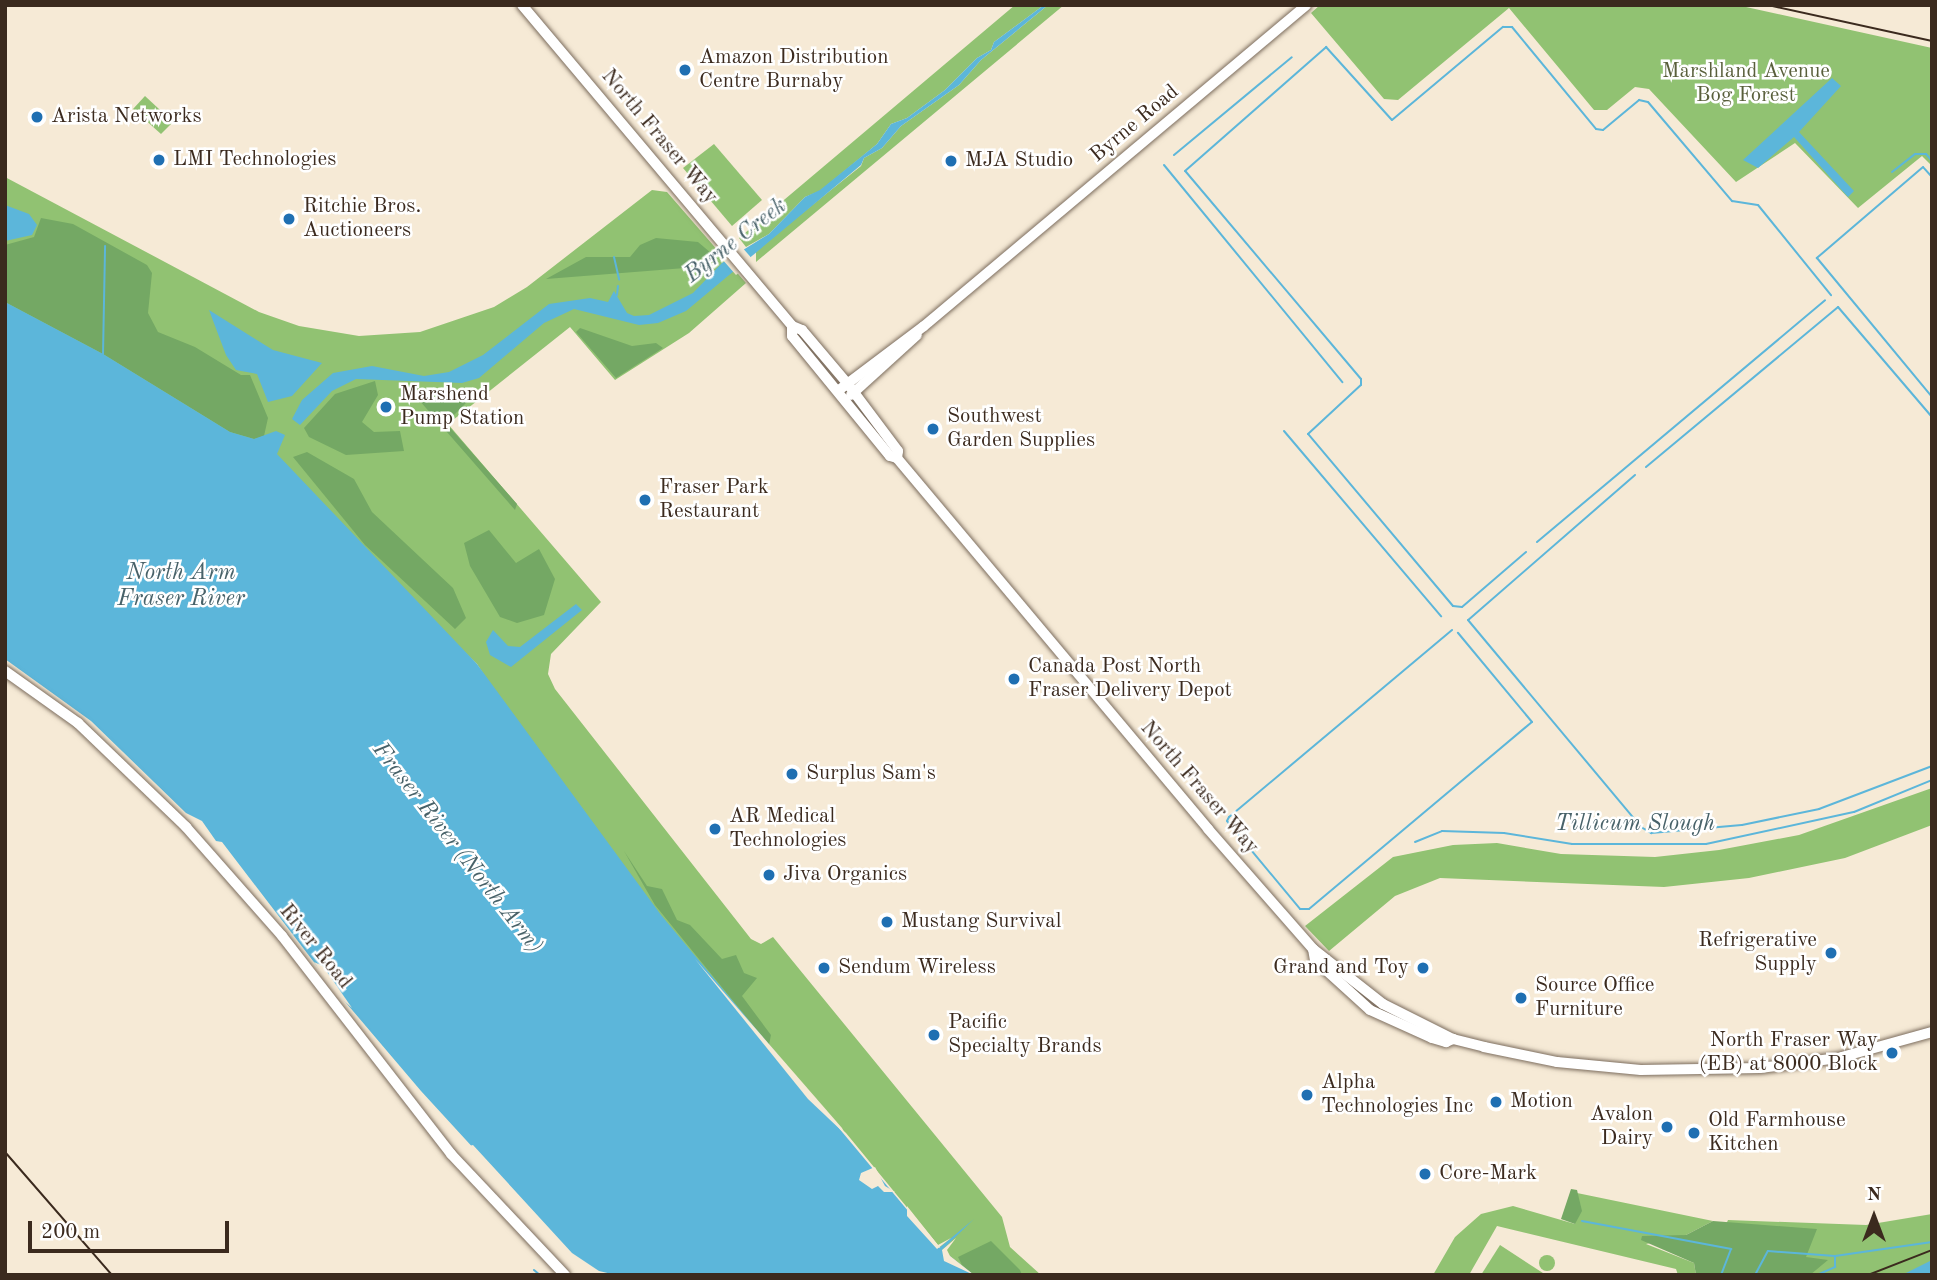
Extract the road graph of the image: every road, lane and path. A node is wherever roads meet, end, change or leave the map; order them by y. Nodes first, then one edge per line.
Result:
1 (522, 5) edge
2 (1306, 5) edge
3 (924, 326) junction
4 (843, 386) junction
5 (850, 396) junction
6 (5, 671) edge
7 (1932, 1031) edge
8 (565, 1275) edge

1 - 4 street, North Fraser Way
2 - 3 street, Byrne Road
3 - 4 street, Byrne Road
3 - 5 street, Byrne Road
4 - 5 street, North Fraser Way
5 - 7 street, North Fraser Way
6 - 8 street, River Road

